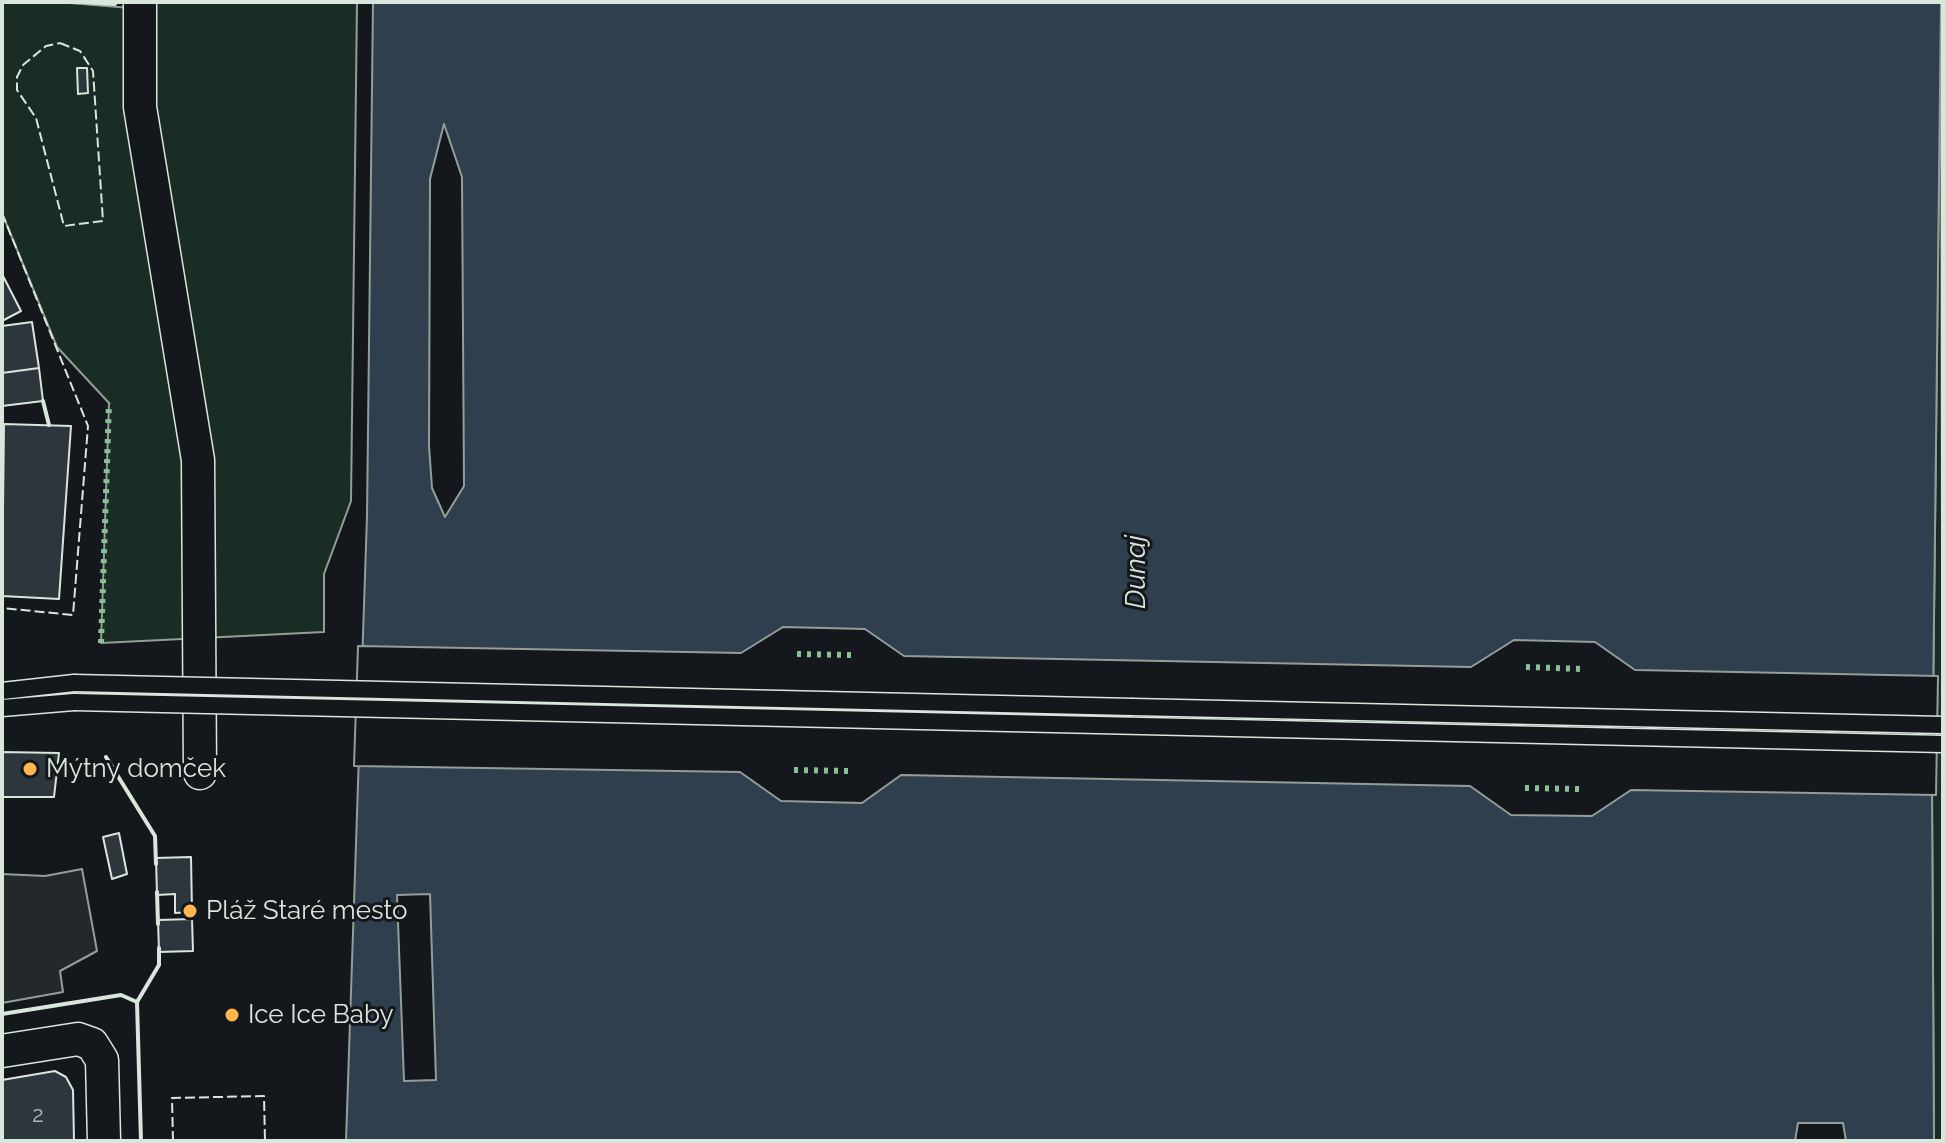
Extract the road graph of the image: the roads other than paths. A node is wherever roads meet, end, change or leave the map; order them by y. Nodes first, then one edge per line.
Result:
1 (140, 2) edge
2 (2, 691) edge
3 (2, 708) edge
4 (1943, 725) edge
5 (1943, 744) edge
6 (200, 773) dead end
7 (2, 1051) edge
8 (104, 1141) edge

1 - 6 street
2 - 4 lane, bridge
3 - 5 lane, bridge
7 - 8 street

